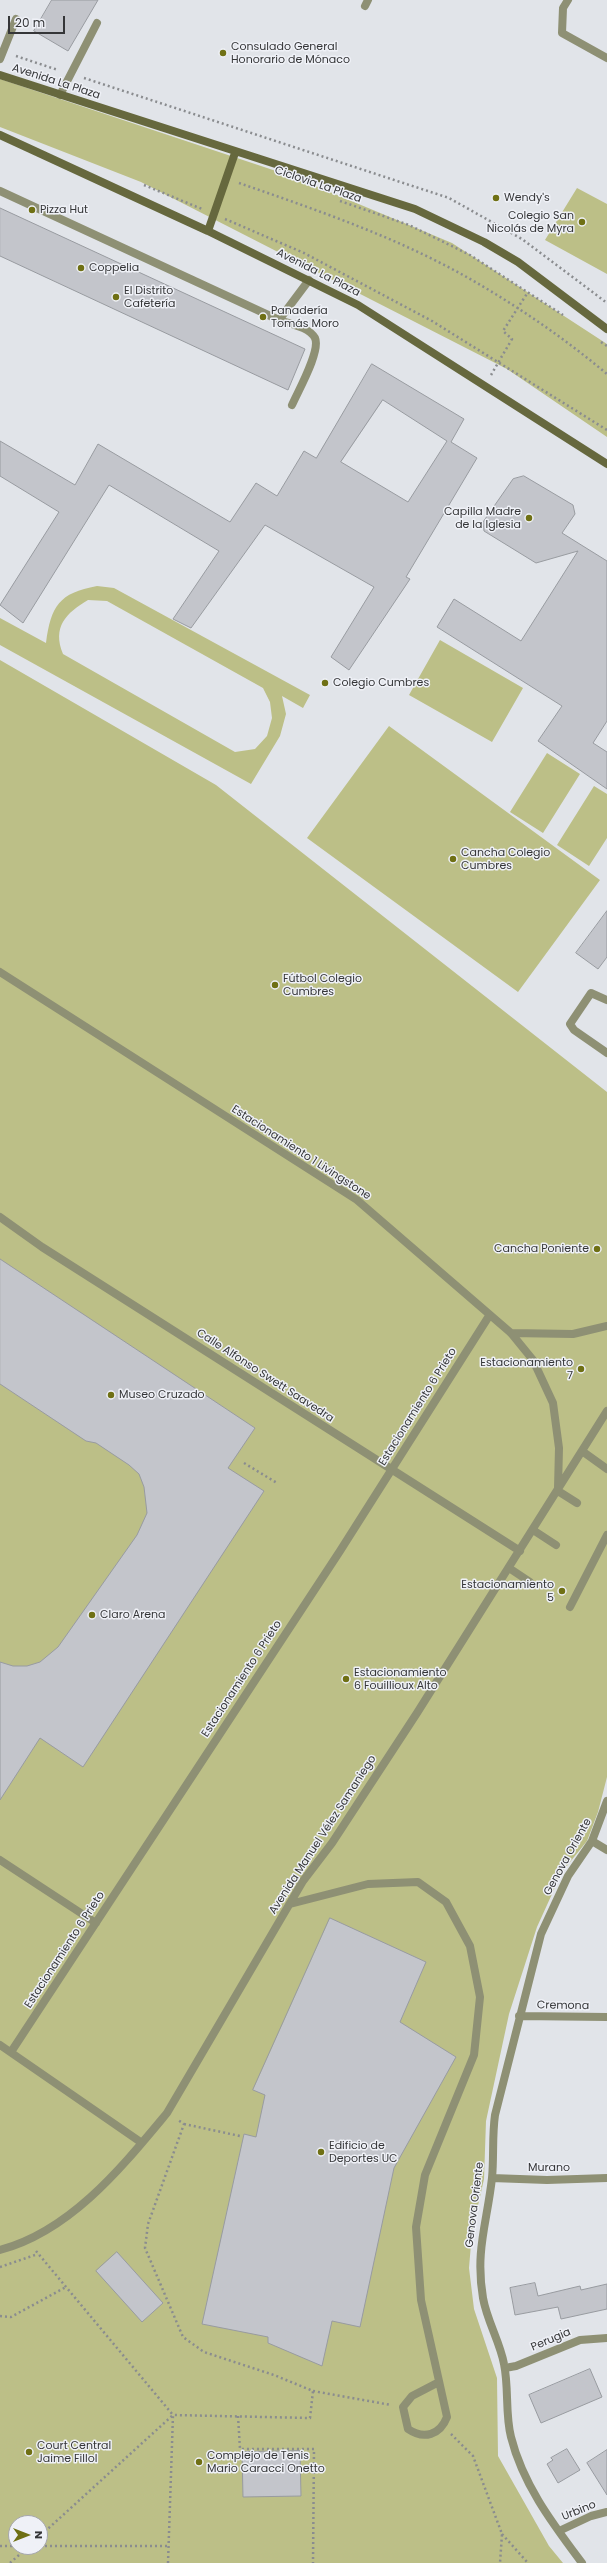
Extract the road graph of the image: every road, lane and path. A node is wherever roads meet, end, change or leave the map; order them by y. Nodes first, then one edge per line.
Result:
1 (568, 0) edge
2 (16, 19) dead end
3 (97, 23) dead end
4 (2, 56) edge
5 (607, 58) edge
6 (71, 74) junction
7 (0, 75) edge
8 (60, 95) junction
9 (0, 135) edge
10 (235, 152) junction
11 (226, 179) junction
12 (0, 191) edge
13 (334, 199) dead end
14 (208, 231) junction
15 (550, 260) junction
16 (538, 277) junction
17 (309, 280) junction
18 (528, 292) junction
19 (607, 303) edge
20 (517, 308) junction
21 (565, 316) dead end
22 (279, 320) junction
23 (607, 329) edge
24 (595, 337) dead end
25 (607, 346) edge
26 (498, 363) dead end
27 (607, 374) edge
28 (292, 405) dead end
29 (607, 464) edge
30 (0, 972) edge
31 (607, 1000) edge
32 (607, 1053) edge
33 (0, 1217) edge
34 (489, 1316) junction
35 (607, 1326) edge
36 (510, 1334) junction
37 (606, 1415) edge
38 (582, 1451) junction
39 (244, 1463) dead end
40 (606, 1469) edge
41 (392, 1471) junction
42 (277, 1483) dead end
43 (558, 1491) junction
44 (577, 1503) dead end
45 (533, 1530) junction
46 (607, 1535) edge
47 (556, 1545) dead end
48 (520, 1551) junction
49 (509, 1568) junction
50 (530, 1582) dead end
51 (570, 1608) dead end
52 (607, 1801) edge
53 (592, 1841) junction
54 (607, 1850) edge
55 (0, 1860) edge
56 (290, 1904) junction
57 (96, 1923) junction
58 (519, 2016) junction
59 (607, 2018) edge
60 (0, 2045) edge
61 (11, 2052) junction
62 (167, 2113) junction
63 (184, 2124) junction
64 (240, 2136) dead end
65 (142, 2143) junction
66 (492, 2178) junction
67 (607, 2178) edge
68 (26, 2239) junction
69 (0, 2250) edge
70 (38, 2254) junction
71 (0, 2267) edge
72 (66, 2287) junction
73 (0, 2316) edge
74 (607, 2338) edge
75 (505, 2368) junction
76 (439, 2382) junction
77 (313, 2391) junction
78 (403, 2407) junction
79 (173, 2414) junction
80 (238, 2416) junction
81 (443, 2427) junction
82 (607, 2512) edge
83 (48, 2529) edge
84 (559, 2531) junction
85 (502, 2534) junction
86 (48, 2546) edge
87 (168, 2546) junction
88 (19, 2555) edge
89 (10, 2563) edge
90 (168, 2563) edge
91 (313, 2563) edge
92 (500, 2563) edge
93 (528, 2563) edge
94 (582, 2563) edge

1 - 5 street
2 - 4 street
3 - 6 street
4 - 6 path
6 - 8 street
6 - 15 path
7 - 8 main road, Avenida La Plaza
8 - 10 main road, Avenida La Plaza
9 - 14 main road, Avenida La Plaza
10 - 11 main road
10 - 16 main road, Avenida La Plaza
11 - 14 main road
11 - 20 path
12 - 22 street
13 - 18 path, Ciclovia La Plaza
14 - 17 main road, Avenida La Plaza
15 - 16 path
15 - 19 path
16 - 18 path
16 - 23 main road, Avenida La Plaza
17 - 22 street
17 - 29 main road, Avenida La Plaza
18 - 20 path
18 - 21 path, Ciclovia La Plaza
20 - 26 path
20 - 27 path
22 - 28 street
24 - 25 path
30 - 34 street, Estacionamiento 1 Livingstone
31 - 32 street
33 - 41 street, Calle Alfonso Swett Saavedra
34 - 36 street, Estacionamiento 1 Livingstone
34 - 41 street, Estacionamiento 6 Prieto
35 - 36 street
36 - 43 street, Estacionamiento 1 Livingstone
37 - 38 street, Avenida Manuel Vélez Samaniego
38 - 40 street
38 - 43 street, Avenida Manuel Vélez Samaniego
39 - 42 path
41 - 48 street, Calle Alfonso Swett Saavedra
41 - 57 street, Estacionamiento 6 Prieto
43 - 44 street
43 - 45 street, Avenida Manuel Vélez Samaniego
45 - 47 street
45 - 48 street, Avenida Manuel Vélez Samaniego
46 - 51 street
48 - 49 street, Avenida Manuel Vélez Samaniego
49 - 50 street
49 - 56 street, Avenida Manuel Vélez Samaniego
52 - 53 street, Genova Oriente
53 - 54 street
53 - 58 street, Genova Oriente
55 - 57 street
56 - 62 street, Avenida Manuel Vélez Samaniego
56 - 76 street
57 - 61 street, Estacionamiento 6 Prieto
58 - 59 street, Cremona
58 - 66 street, Genova Oriente
60 - 61 street
61 - 65 street
62 - 63 path
62 - 65 street, Avenida Manuel Vélez Samaniego
63 - 64 path
63 - 77 path
65 - 68 street, Avenida Manuel Vélez Samaniego
66 - 67 street, Murano
66 - 75 street, Genova Oriente
68 - 69 street, Avenida Manuel Vélez Samaniego
68 - 70 path
70 - 71 path
70 - 72 path
72 - 73 path
72 - 79 path
74 - 75 street, Perugia
75 - 84 street, Genova Oriente
76 - 78 street
76 - 81 street
77 - 78 path
77 - 80 path
78 - 81 street
79 - 80 path
79 - 83 path
79 - 87 path
80 - 91 path
81 - 85 path
82 - 84 street, Urbino
84 - 94 street, Genova Oriente
85 - 92 path
85 - 93 path
86 - 87 path
87 - 90 path
88 - 89 path

